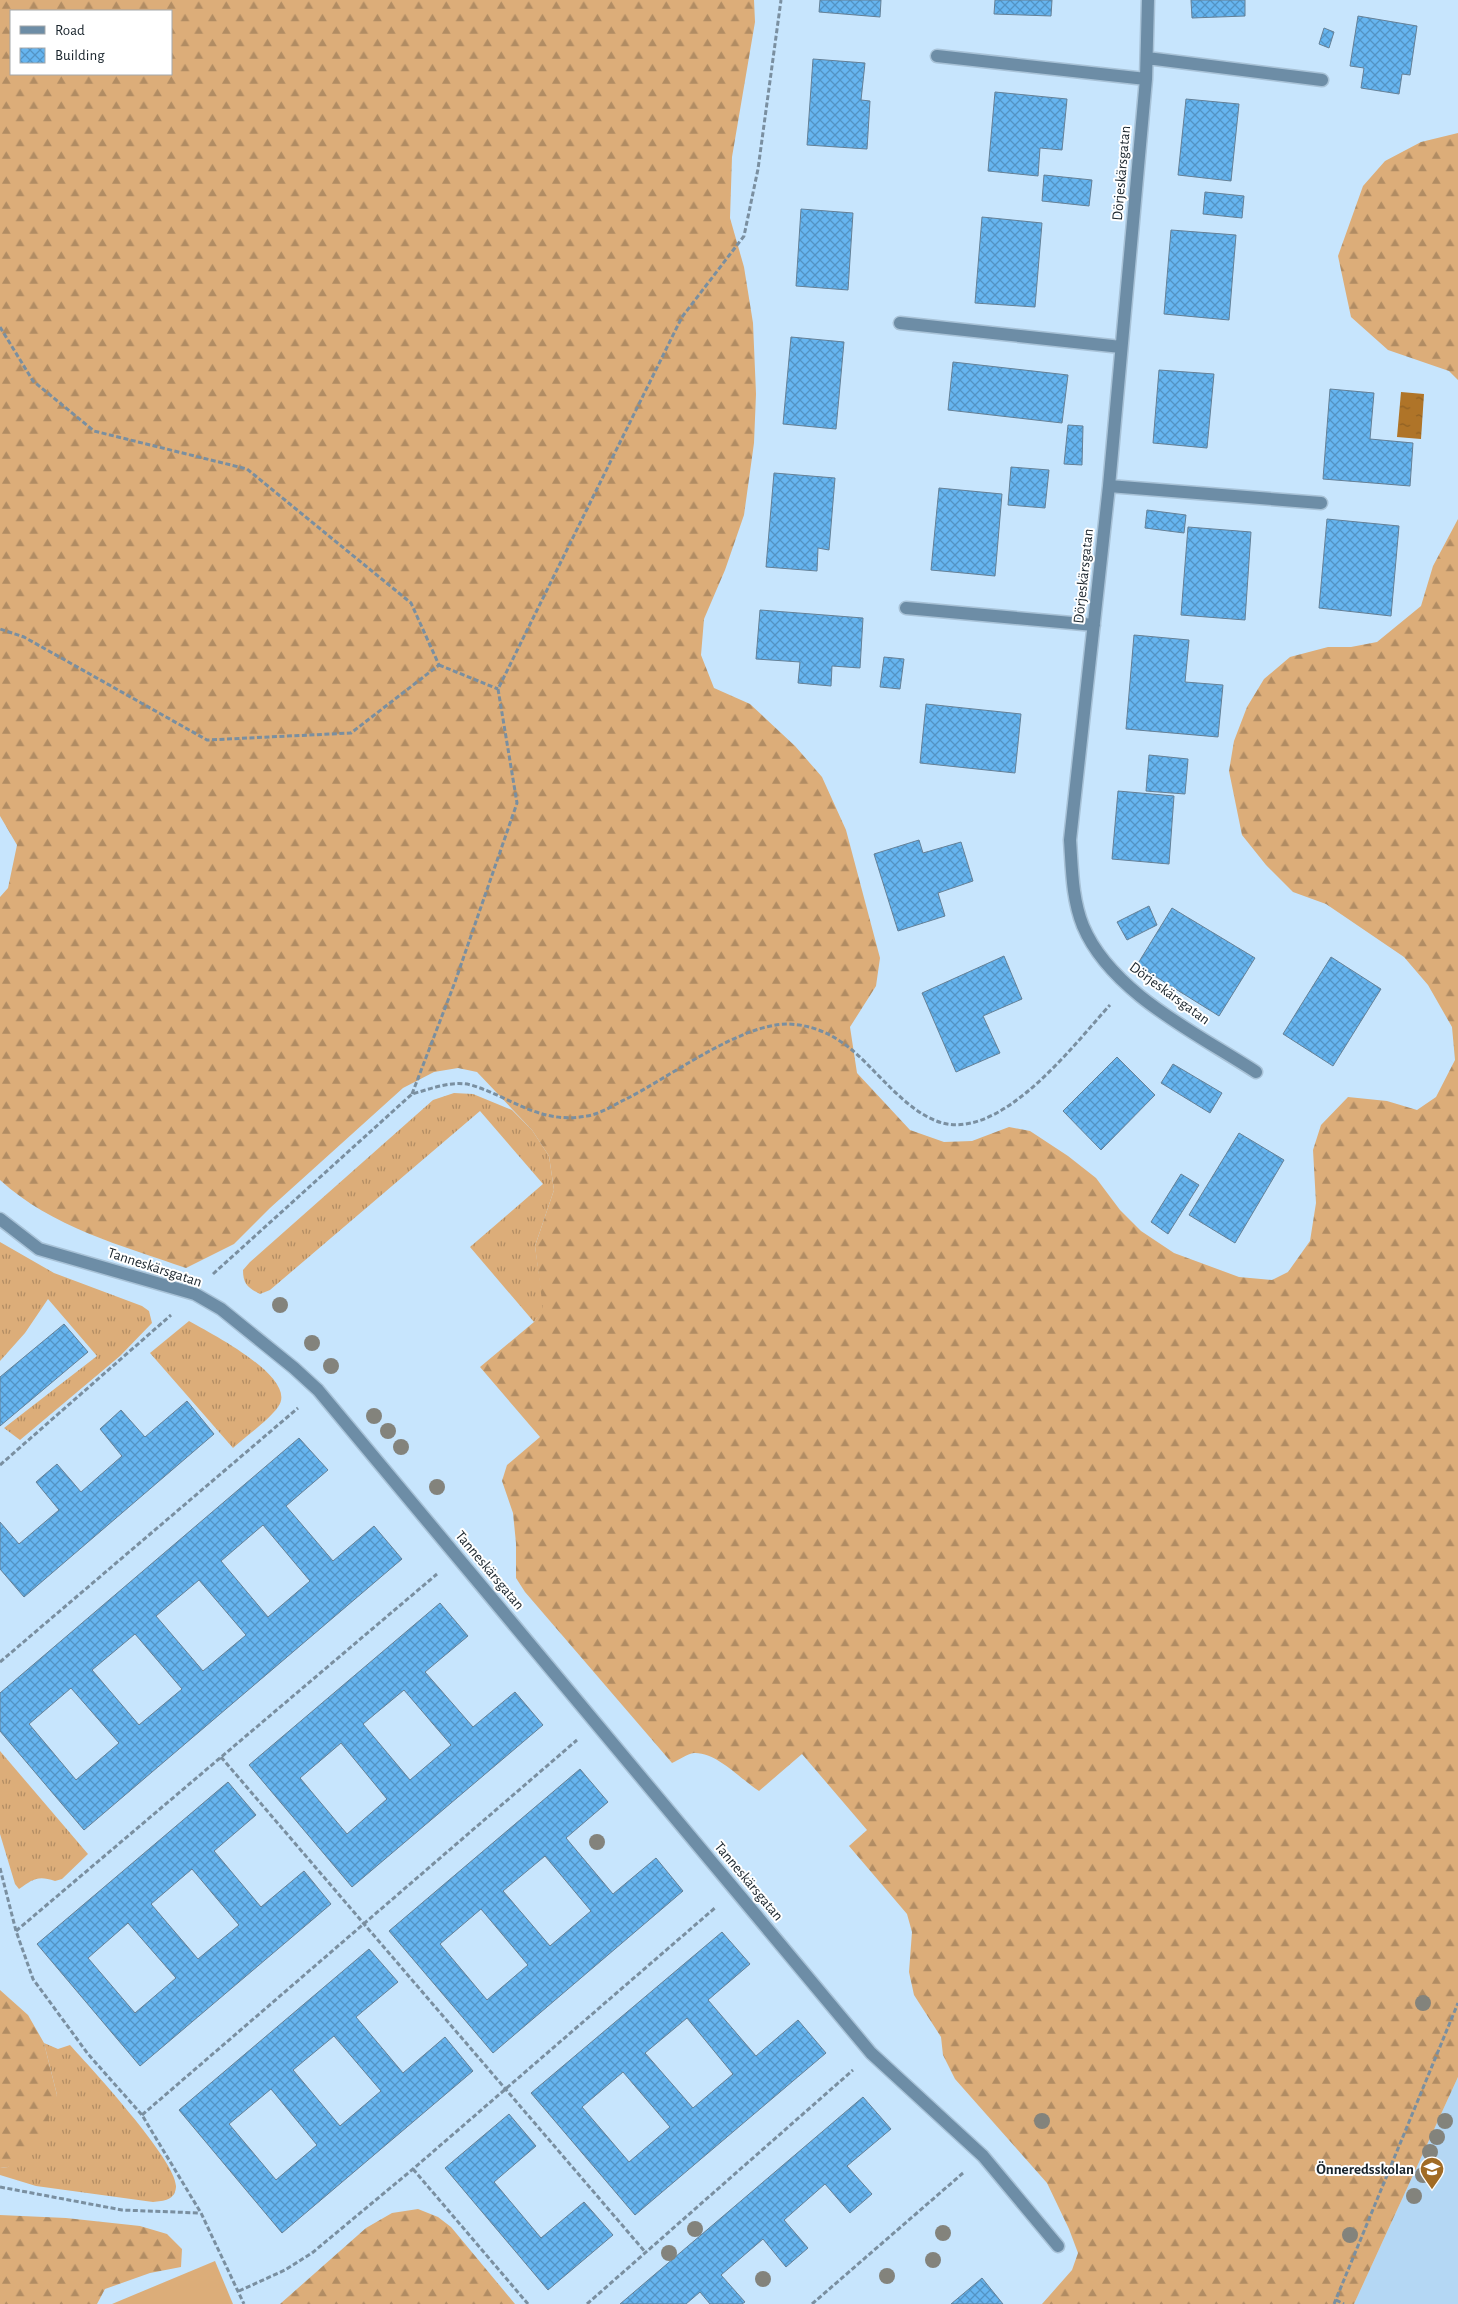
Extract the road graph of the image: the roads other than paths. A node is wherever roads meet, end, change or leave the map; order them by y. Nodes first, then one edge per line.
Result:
1 (1148, 0) edge
2 (937, 56) dead end
3 (1147, 58) junction
4 (1146, 78) junction
5 (1322, 80) dead end
6 (900, 323) dead end
7 (1121, 347) junction
8 (1109, 486) junction
9 (1321, 503) dead end
10 (906, 608) dead end
11 (1094, 625) junction
12 (1256, 1072) dead end
13 (0, 1219) edge
14 (1058, 2246) dead end

1 - 3 street, Dörjeskärsgatan
2 - 4 street
3 - 4 street, Dörjeskärsgatan
3 - 5 street
4 - 7 street, Dörjeskärsgatan
6 - 7 street
7 - 8 street, Dörjeskärsgatan
8 - 9 street
8 - 11 street, Dörjeskärsgatan
10 - 11 street
11 - 12 street, Dörjeskärsgatan
13 - 14 street, Tanneskärsgatan

